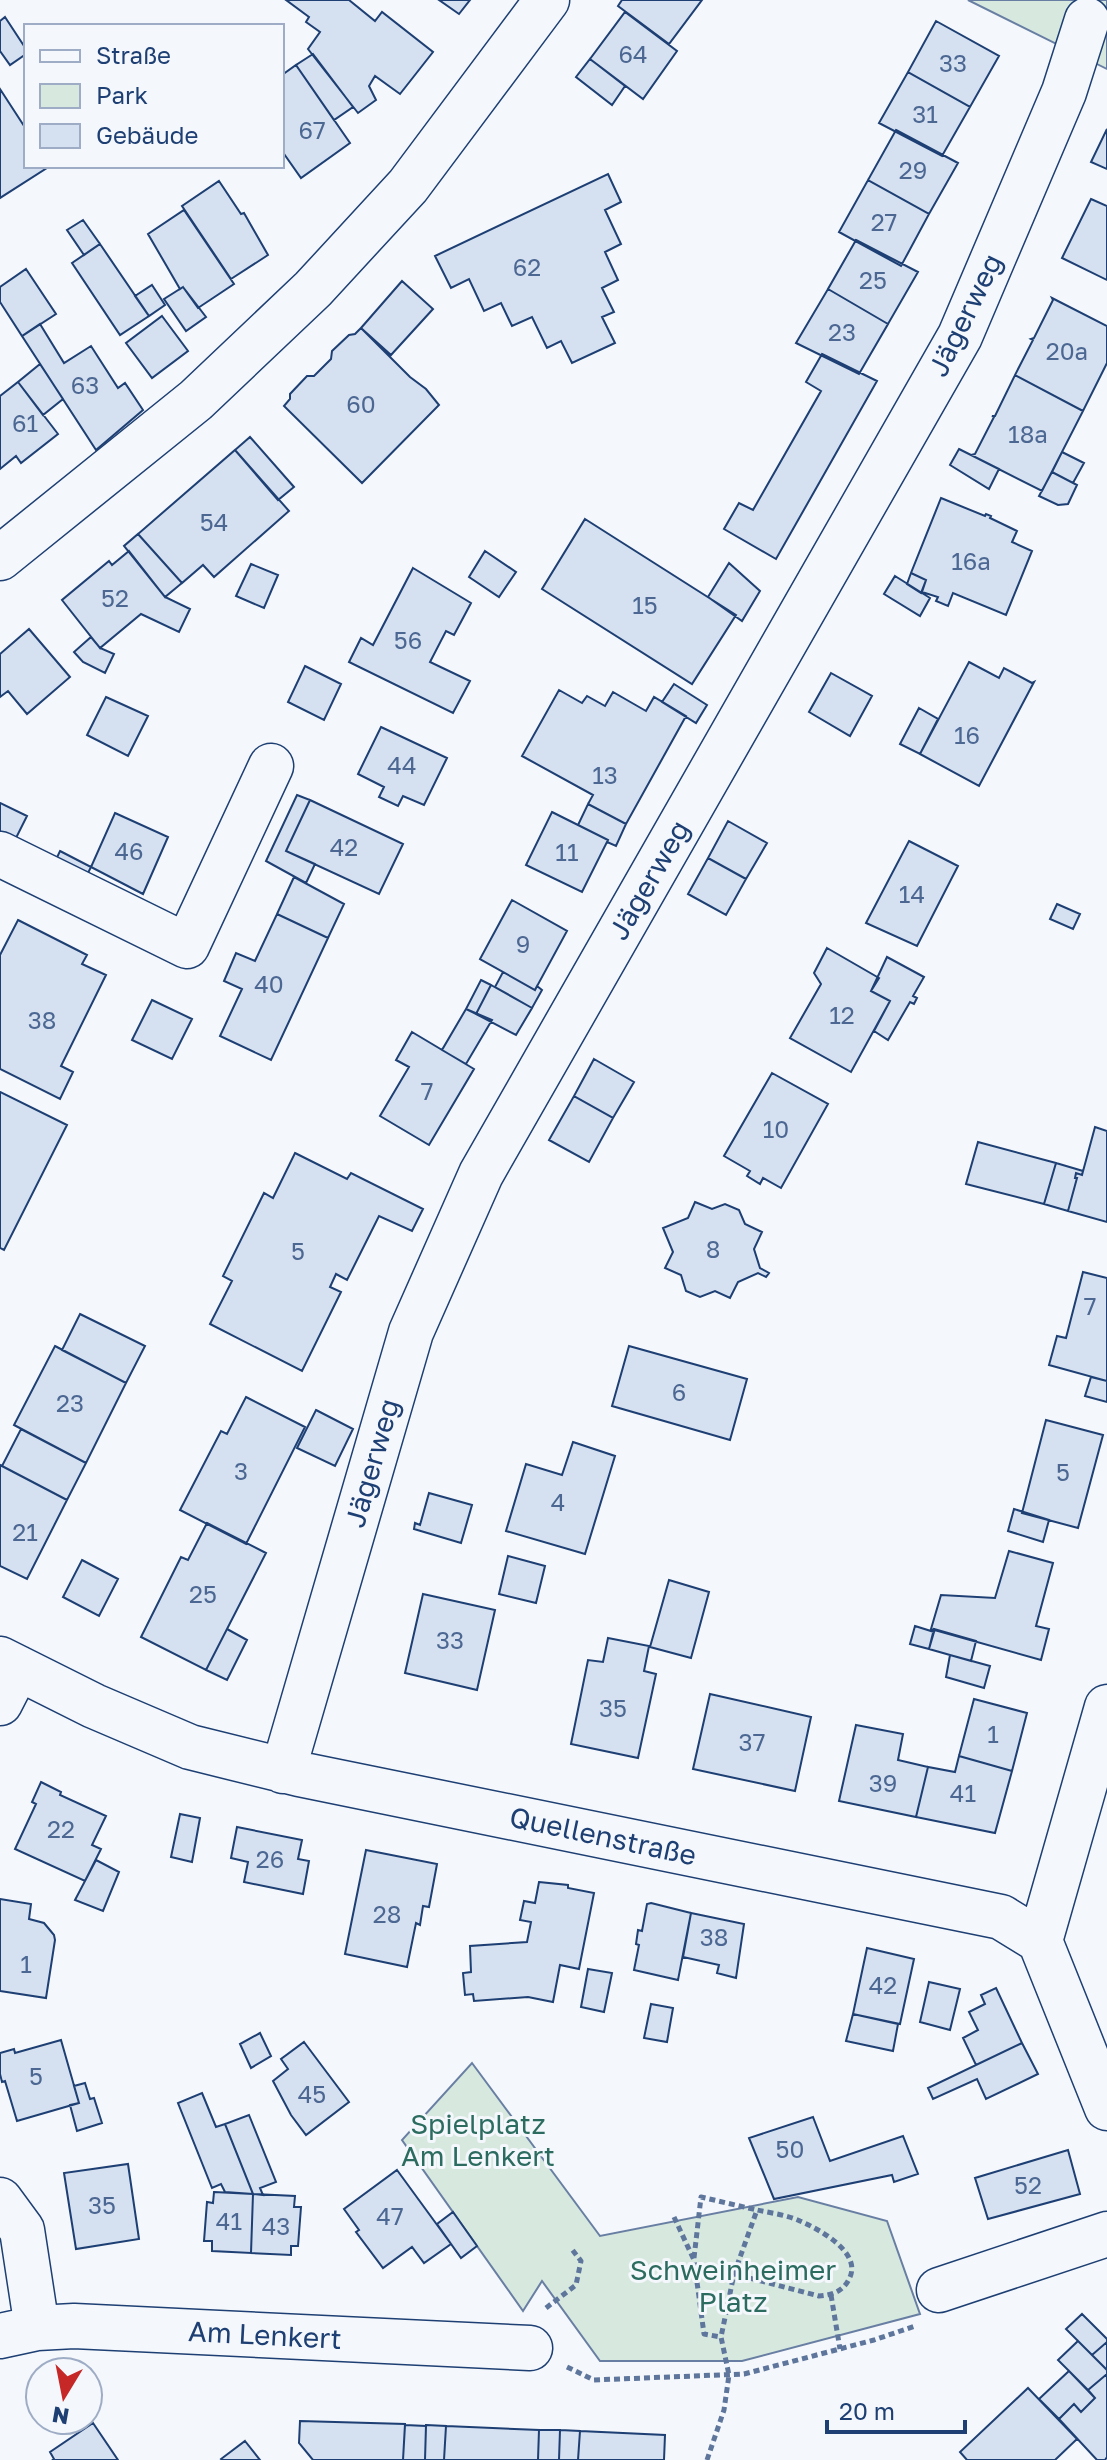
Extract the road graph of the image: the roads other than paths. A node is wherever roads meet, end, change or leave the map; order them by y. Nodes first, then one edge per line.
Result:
1 (547, 0) edge
2 (1087, 20) dead end
3 (0, 558) edge
4 (271, 766) dead end
5 (0, 854) edge
6 (6, 1677) edge
7 (1107, 1707) edge
8 (283, 1771) junction
9 (1040, 1941) junction
10 (1107, 2108) edge
11 (0, 2200) edge
12 (1107, 2234) edge
13 (939, 2290) road end
14 (18, 2332) edge
15 (530, 2348) road end

1 - 3 street
2 - 8 street, Jägerweg
4 - 5 street
6 - 8 street, Quellenstraße
7 - 9 street
8 - 9 street, Quellenstraße
9 - 10 street
11 - 14 street
12 - 13 street
14 - 15 street, Am Lenkert

